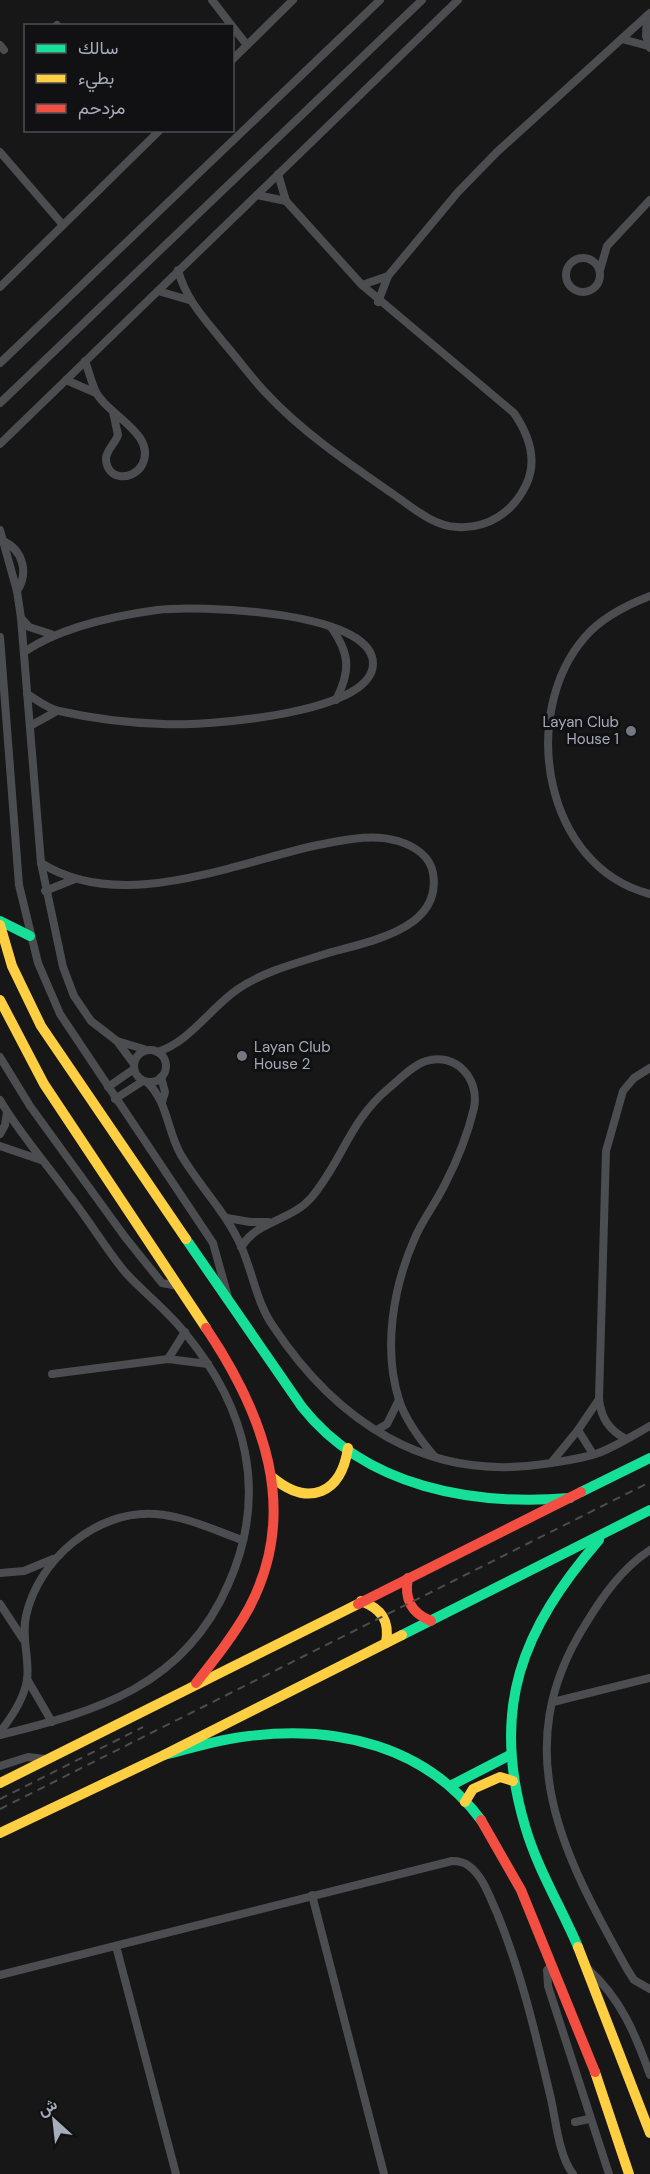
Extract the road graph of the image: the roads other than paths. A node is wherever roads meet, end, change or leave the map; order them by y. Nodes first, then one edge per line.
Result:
1 (212, 0) edge
2 (294, 0) edge
3 (380, 0) edge
4 (422, 0) edge
5 (458, 0) edge
6 (649, 15) edge
7 (230, 24) edge
8 (234, 28) edge
9 (622, 39) junction
10 (248, 45) junction
11 (649, 47) edge
12 (234, 58) edge
13 (158, 132) edge
14 (0, 152) edge
15 (278, 174) junction
16 (257, 195) junction
17 (650, 200) edge
18 (286, 201) junction
19 (63, 225) junction
20 (607, 246) junction
21 (583, 258) junction
22 (178, 270) junction
23 (600, 272) junction
24 (388, 276) junction
25 (362, 285) junction
26 (0, 287) edge
27 (158, 291) junction
28 (189, 300) junction
29 (378, 302) junction
30 (85, 361) junction
31 (0, 363) edge
32 (66, 380) junction
33 (96, 393) junction
34 (0, 403) edge
35 (113, 412) junction
36 (0, 444) edge
37 (0, 530) edge
38 (3, 541) junction
39 (17, 591) junction
40 (650, 596) edge
41 (21, 618) junction
42 (330, 626) junction
43 (53, 634) junction
44 (0, 637) edge
45 (24, 652) junction
46 (27, 694) junction
47 (336, 699) junction
48 (57, 711) junction
49 (30, 726) junction
50 (41, 863) junction
51 (76, 879) junction
52 (45, 891) junction
53 (650, 894) edge
54 (0, 923) edge
55 (30, 936) junction
56 (0, 999) edge
57 (117, 1041) junction
58 (177, 1043) junction
59 (147, 1050) junction
60 (157, 1052) junction
61 (0, 1057) edge
62 (165, 1064) junction
63 (134, 1067) junction
64 (650, 1068) edge
65 (161, 1077) junction
66 (145, 1081) junction
67 (108, 1087) junction
68 (115, 1098) junction
69 (0, 1100) edge
70 (162, 1102) junction
71 (8, 1112) junction
72 (0, 1134) edge
73 (0, 1146) edge
74 (42, 1161) junction
75 (227, 1218) junction
76 (272, 1221) junction
77 (241, 1247) junction
78 (178, 1286) junction
79 (229, 1301) junction
80 (184, 1332) junction
81 (168, 1359) junction
82 (208, 1364) junction
83 (52, 1374) dead end
84 (598, 1399) junction
85 (399, 1400) junction
86 (603, 1418) junction
87 (585, 1420) junction
88 (650, 1426) edge
89 (376, 1430) junction
90 (578, 1430) junction
91 (420, 1438) junction
92 (626, 1439) junction
93 (348, 1448) junction
94 (410, 1449) junction
95 (593, 1454) junction
96 (435, 1457) junction
97 (650, 1458) edge
98 (550, 1463) junction
99 (273, 1479) junction
100 (570, 1498) junction
101 (650, 1510) edge
102 (604, 1534) junction
103 (242, 1540) junction
104 (650, 1550) edge
105 (57, 1557) junction
106 (0, 1573) edge
107 (408, 1578) junction
108 (361, 1601) junction
109 (0, 1604) edge
110 (430, 1621) junction
111 (24, 1640) junction
112 (386, 1643) junction
113 (650, 1678) edge
114 (27, 1680) junction
115 (196, 1683) junction
116 (553, 1702) junction
117 (52, 1722) junction
118 (0, 1734) edge
119 (164, 1755) junction
120 (510, 1755) junction
121 (47, 1759) junction
122 (0, 1766) edge
123 (513, 1781) junction
124 (0, 1783) edge
125 (450, 1785) junction
126 (465, 1802) junction
127 (0, 1833) edge
128 (312, 1895) junction
129 (116, 1946) junction
130 (551, 1966) junction
131 (585, 1966) junction
132 (0, 1975) edge
133 (650, 1989) edge
134 (650, 2074) edge
135 (589, 2119) junction
136 (575, 2122) dead end
137 (566, 2124) dead end
138 (557, 2126) junction
139 (650, 2133) edge
140 (176, 2174) edge
141 (384, 2174) edge
142 (573, 2174) edge
143 (609, 2174) edge
144 (629, 2174) edge

1 - 7 street
2 - 10 street
3 - 31 street
4 - 34 street
5 - 15 street
6 - 9 street
6 - 11 street
8 - 10 street
9 - 11 street
9 - 24 street
10 - 12 street
13 - 19 street
14 - 19 street
15 - 16 street
15 - 18 street
16 - 18 street
16 - 22 street
17 - 20 street
18 - 25 street
19 - 26 street
20 - 21 street
20 - 23 street
21 - 23 street
21 - 23 street
22 - 27 street
22 - 28 street
24 - 25 street
24 - 29 street
25 - 29 street
27 - 28 street
27 - 30 street
28 - 29 street
30 - 32 street
30 - 33 street
32 - 33 street
32 - 36 street
33 - 35 street
35 - 35 street
37 - 38 street
38 - 39 street
38 - 39 street
39 - 41 street
40 - 53 street
41 - 43 street
41 - 45 street
42 - 43 street
42 - 47 street
42 - 47 street
43 - 45 street
44 - 55 street
45 - 46 street
46 - 48 street
46 - 49 street
47 - 48 street
48 - 49 street
49 - 50 street
50 - 51 street
50 - 52 street
51 - 52 street
51 - 58 street
52 - 57 street
54 - 55 street
54 - 79 street
55 - 67 street
56 - 78 street
57 - 59 street
57 - 63 street
58 - 60 street
58 - 62 street
59 - 60 street
59 - 63 street
60 - 62 street
61 - 78 street
62 - 65 street
63 - 66 street
63 - 67 street
64 - 84 street
65 - 66 street
65 - 70 street
66 - 68 street
66 - 70 street
67 - 68 street
68 - 79 street
69 - 71 street
70 - 75 street
71 - 72 street
71 - 74 street
73 - 74 street
74 - 80 street
75 - 76 street
75 - 77 street
76 - 77 street
76 - 85 street
77 - 89 street
78 - 99 street
79 - 93 street
80 - 81 street
80 - 82 street
81 - 82 street
81 - 83 street
82 - 103 street
84 - 86 street
84 - 87 street
85 - 89 street
85 - 91 street
86 - 87 street
86 - 92 street
87 - 90 street
88 - 92 street
89 - 94 street
90 - 95 street
90 - 98 street
91 - 94 street
91 - 96 street
92 - 95 street
93 - 99 street
93 - 100 street
94 - 96 street
95 - 98 street
96 - 98 street
97 - 100 street
99 - 115 street
100 - 107 street
101 - 102 street
102 - 110 street
102 - 120 street
103 - 105 street
103 - 117 street
104 - 116 street
105 - 106 street
105 - 111 street
107 - 108 street
107 - 110 street
108 - 112 street
108 - 115 street
109 - 111 street
110 - 112 street
111 - 114 street
112 - 119 street
113 - 116 street
114 - 117 street
114 - 118 street
115 - 121 street
116 - 133 street
117 - 118 street
119 - 125 street
119 - 127 street
120 - 123 street
120 - 125 street
121 - 122 street
121 - 124 street
123 - 126 street
123 - 131 street
125 - 126 street
126 - 130 street
128 - 129 street
128 - 138 street
128 - 141 street
129 - 132 street
129 - 140 street
130 - 135 street
130 - 144 street
131 - 134 street
131 - 139 street
135 - 136 street
135 - 143 street
137 - 138 street
138 - 142 street

